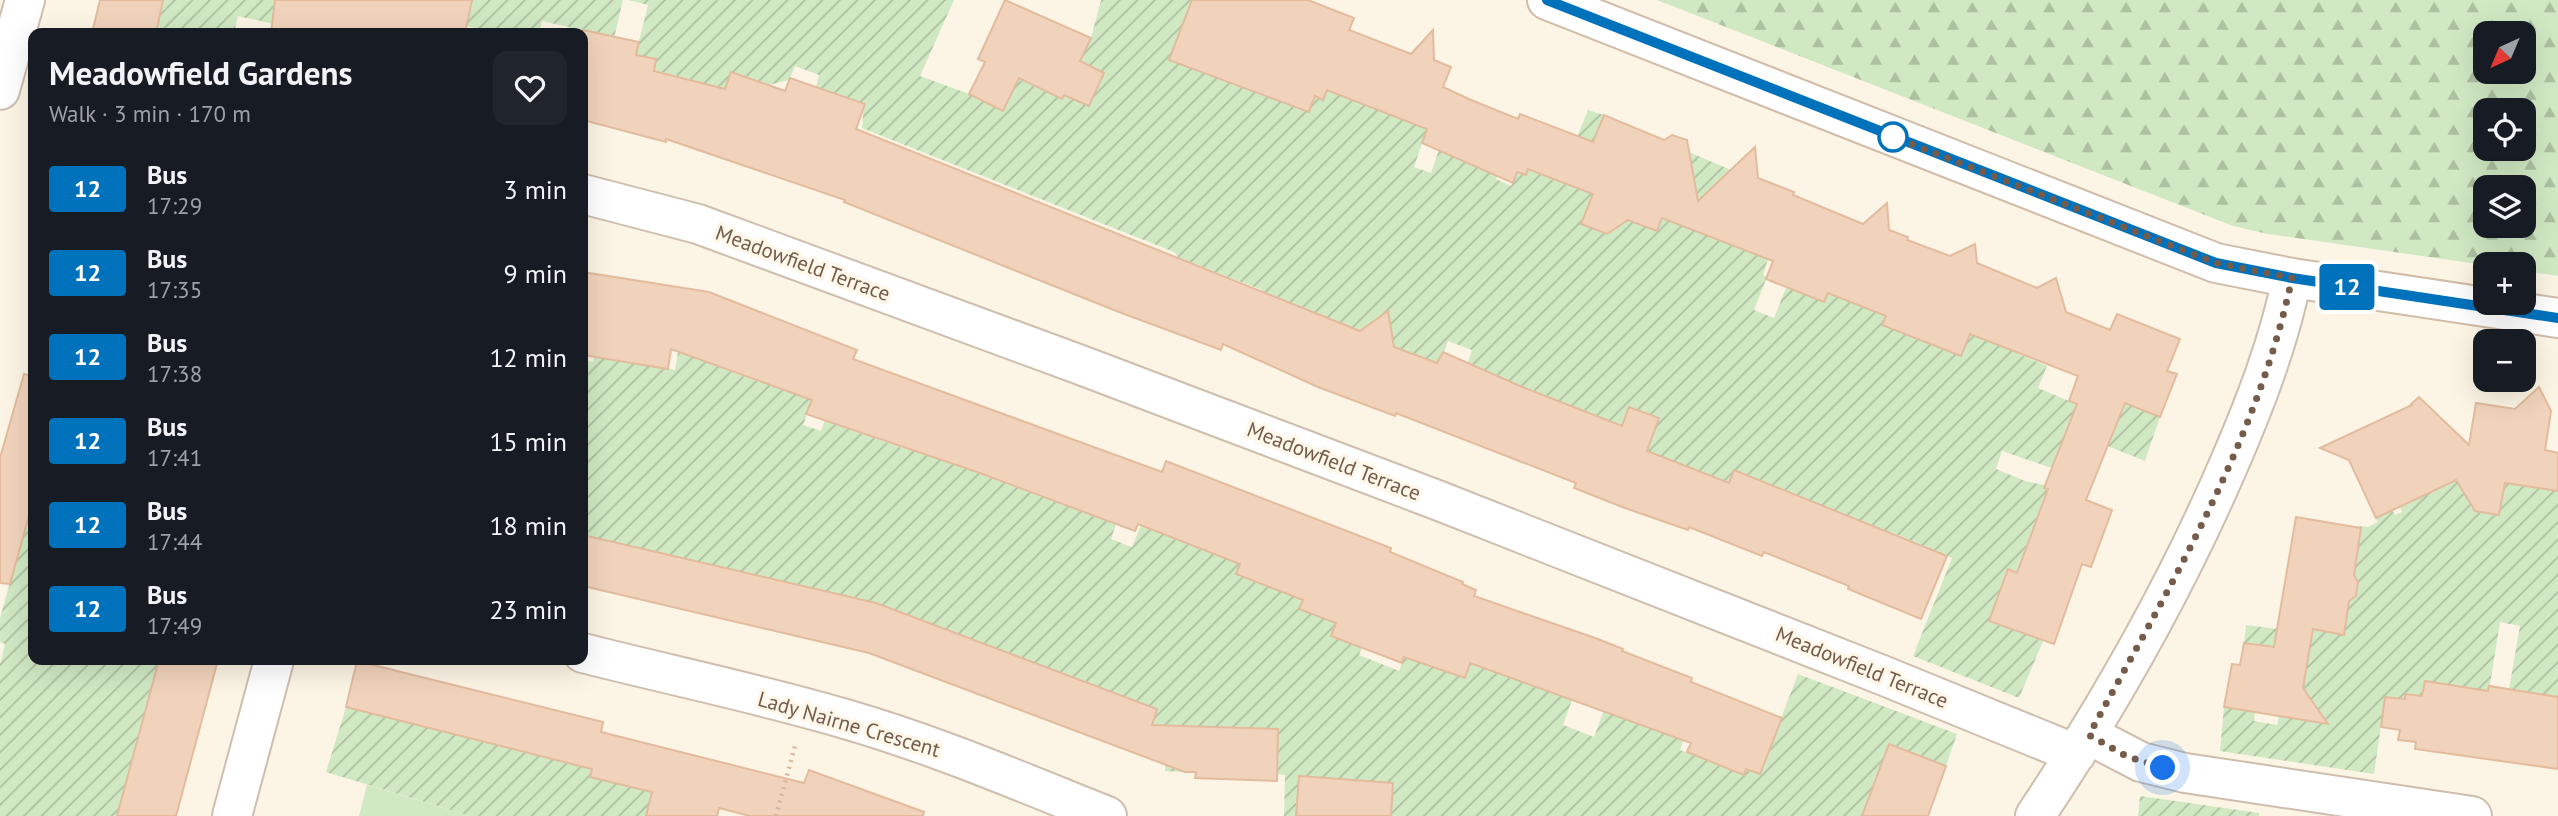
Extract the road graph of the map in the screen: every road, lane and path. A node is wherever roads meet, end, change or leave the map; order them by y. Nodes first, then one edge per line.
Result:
1 (25, 0) edge
2 (1548, 0) edge
3 (11, 89) edge
4 (588, 195) edge
5 (2292, 278) junction
6 (2558, 318) edge
7 (588, 654) edge
8 (273, 665) edge
9 (2082, 744) junction
10 (791, 761) dead end
11 (232, 816) edge
12 (776, 816) edge
13 (1107, 816) edge
14 (2035, 816) edge
15 (2472, 816) edge

1 - 3 street
2 - 5 street
4 - 9 street, Meadowfield Terrace
5 - 6 street
5 - 9 street
7 - 13 street, Lady Nairne Crescent
8 - 11 street
9 - 14 street
9 - 15 street, Meadowfield Terrace
10 - 12 path

